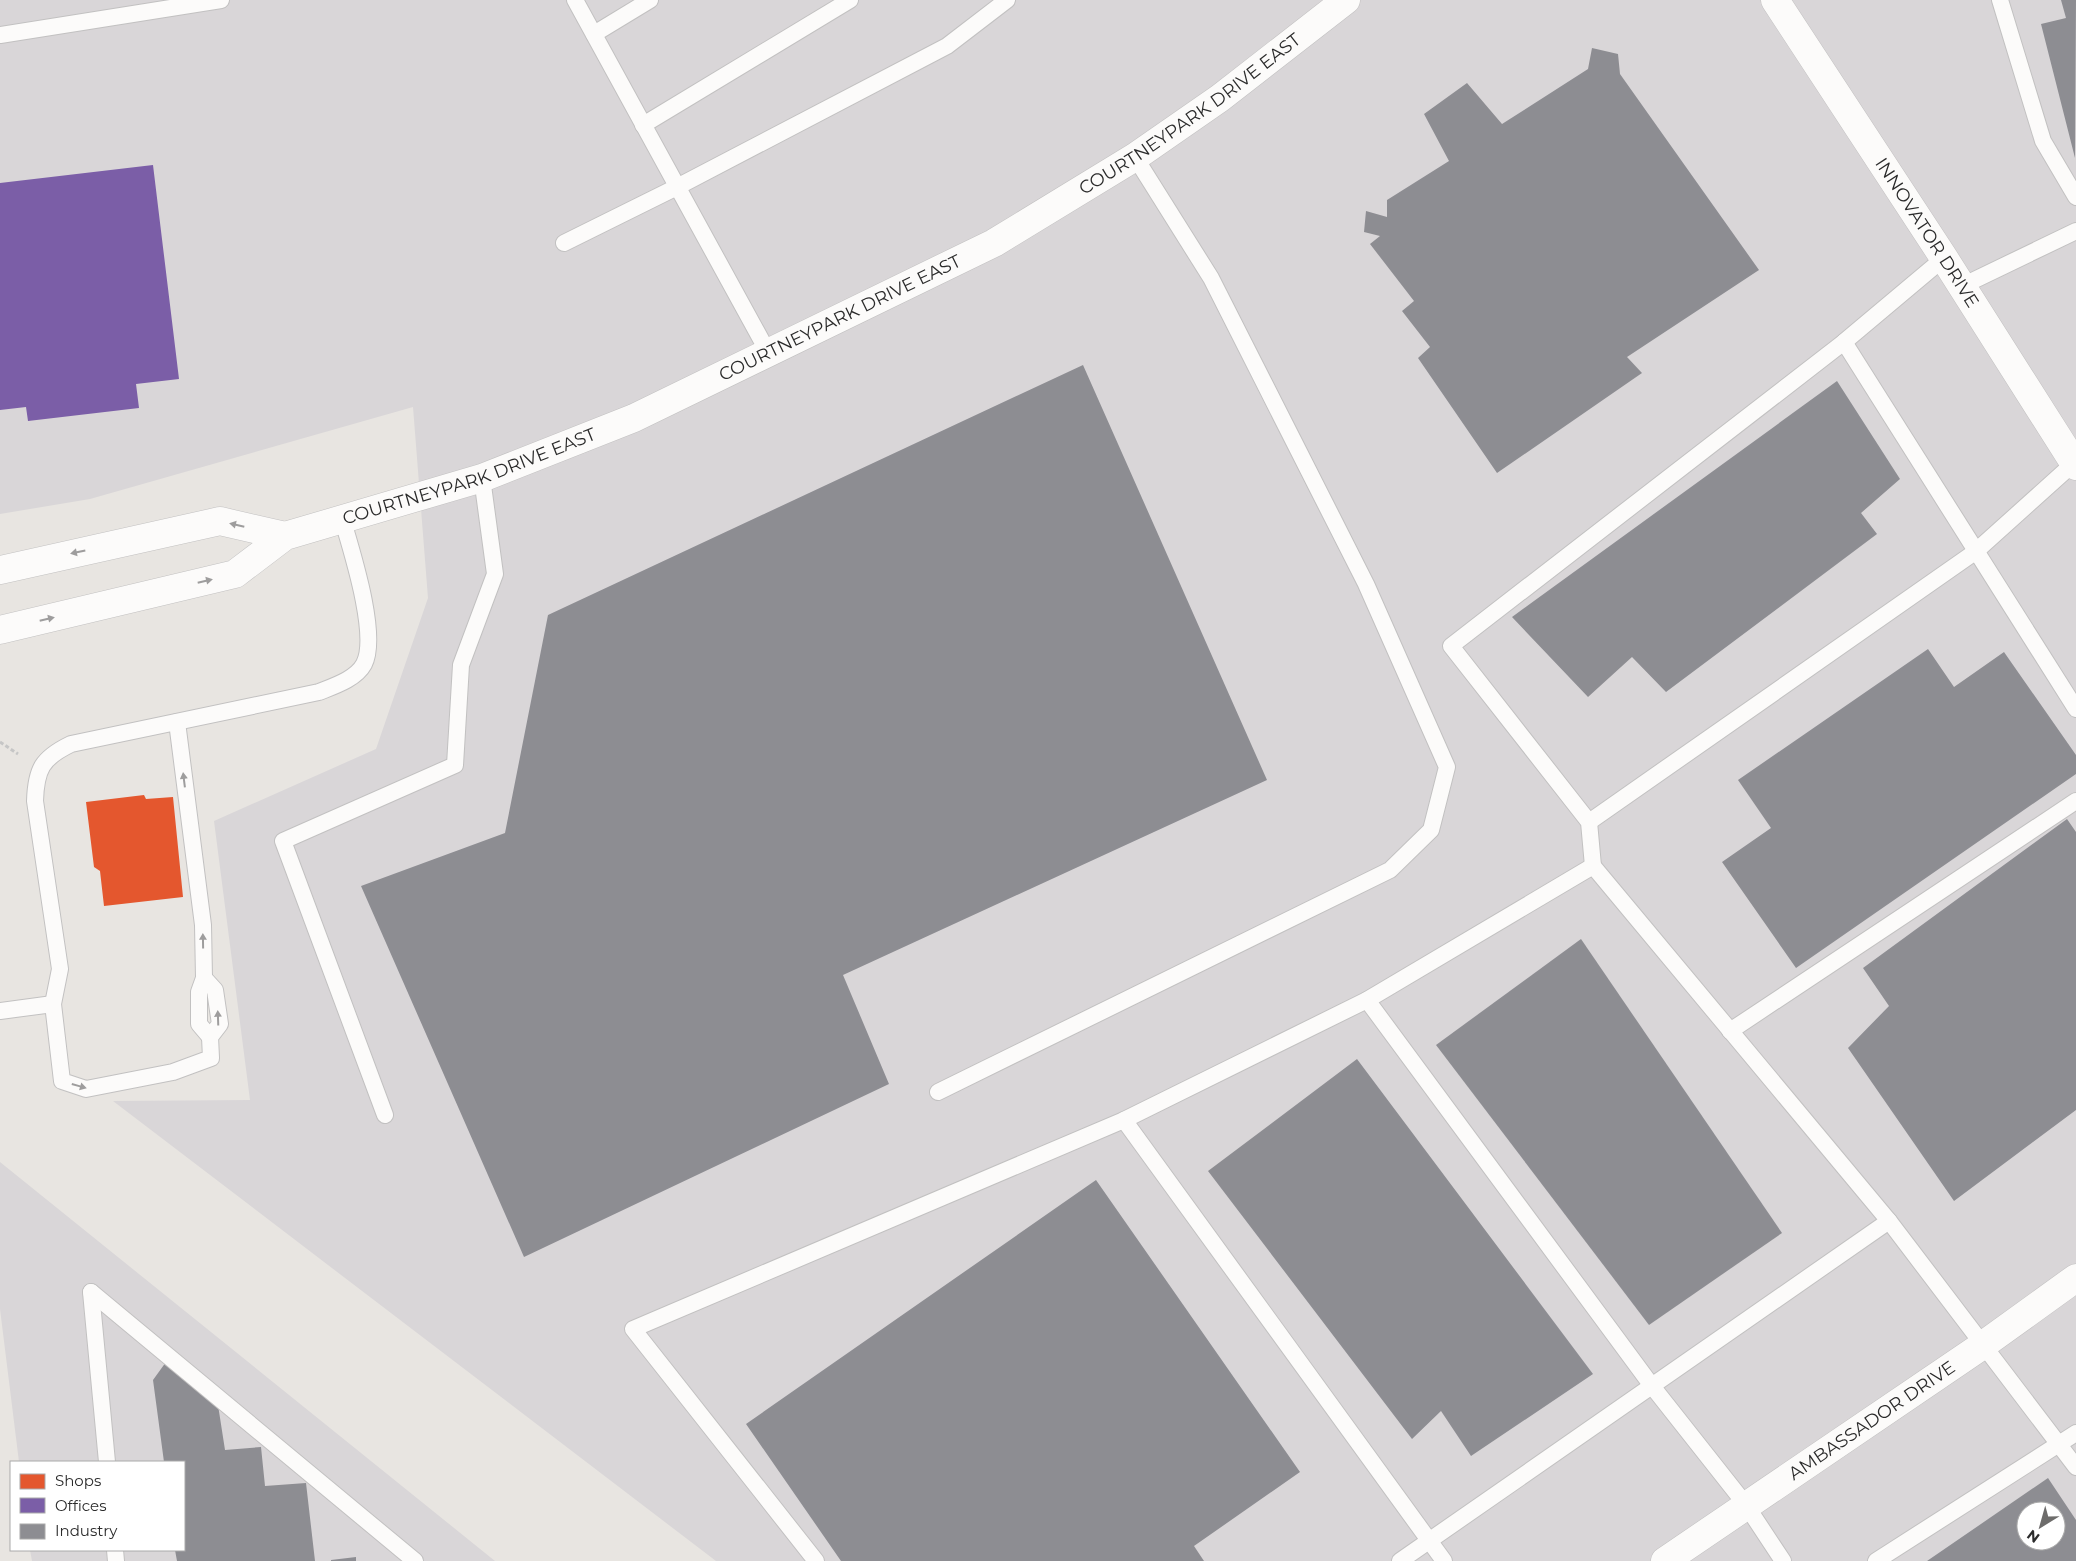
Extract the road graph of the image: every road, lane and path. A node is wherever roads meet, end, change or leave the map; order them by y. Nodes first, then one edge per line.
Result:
1 (221, 0) edge
2 (575, 0) edge
3 (650, 0) edge
4 (850, 0) edge
5 (1007, 0) edge
6 (1346, 0) edge
7 (1775, 0) edge
8 (2000, 0) edge
9 (594, 34) junction
10 (0, 35) edge
11 (643, 125) junction
12 (1135, 157) junction
13 (677, 187) junction
14 (2076, 197) edge
15 (2076, 231) edge
16 (564, 243) dead end
17 (1944, 258) junction
18 (1962, 286) junction
19 (1844, 342) junction
20 (769, 354) junction
21 (2075, 464) edge
22 (482, 478) junction
23 (342, 518) junction
24 (285, 536) junction
25 (1976, 552) junction
26 (0, 570) edge
27 (0, 630) edge
28 (2076, 709) edge
29 (177, 722) junction
30 (2076, 801) edge
31 (1589, 822) junction
32 (1593, 866) junction
33 (1367, 1000) junction
34 (53, 1004) junction
35 (0, 1010) edge
36 (1730, 1031) junction
37 (938, 1092) dead end
38 (385, 1115) dead end
39 (1124, 1120) junction
40 (1889, 1221) junction
41 (2076, 1278) edge
42 (1983, 1345) junction
43 (1652, 1386) junction
44 (2076, 1432) edge
45 (2060, 1444) junction
46 (107, 1461) edge
47 (2076, 1467) edge
48 (1746, 1505) junction
49 (1429, 1540) junction
50 (415, 1561) edge
51 (816, 1561) edge
52 (1400, 1561) edge
53 (1444, 1561) edge
54 (1665, 1561) edge
55 (1782, 1561) edge
56 (1876, 1561) edge

1 - 10 lane
2 - 9 lane
3 - 9 lane
4 - 11 lane
5 - 13 lane
6 - 12 main road, COURTNEYPARK DRIVE EAST
7 - 17 main road, INNOVATOR DRIVE
8 - 14 lane
9 - 11 lane
11 - 13 lane
12 - 20 main road, COURTNEYPARK DRIVE EAST
12 - 37 lane
13 - 16 lane
13 - 20 lane
15 - 18 lane
17 - 18 main road, INNOVATOR DRIVE
17 - 19 lane
18 - 21 main road, INNOVATOR DRIVE
19 - 25 lane
19 - 31 lane
20 - 22 main road, COURTNEYPARK DRIVE EAST
21 - 25 lane
22 - 23 main road, COURTNEYPARK DRIVE EAST
22 - 38 lane
23 - 24 main road, COURTNEYPARK DRIVE EAST
23 - 29 lane
24 -> 26 main road
27 -> 24 main road, COURTNEYPARK DRIVE EAST
25 - 28 lane
25 - 31 lane
29 - 34 lane
34 -> 29 lane
30 - 36 lane
31 - 32 lane
32 - 33 lane
32 - 36 lane
33 - 39 lane
33 - 43 lane
34 - 35 lane
36 - 40 lane
39 - 49 lane
39 - 51 lane
40 - 42 lane
40 - 43 lane
41 - 42 main road, AMBASSADOR DRIVE
42 - 45 lane
42 - 48 main road, AMBASSADOR DRIVE
43 - 48 lane
43 - 49 lane
44 - 45 lane
45 - 47 lane
45 - 56 lane
46 - 50 lane
48 - 54 main road, AMBASSADOR DRIVE
48 - 55 lane
49 - 52 lane
49 - 53 lane

